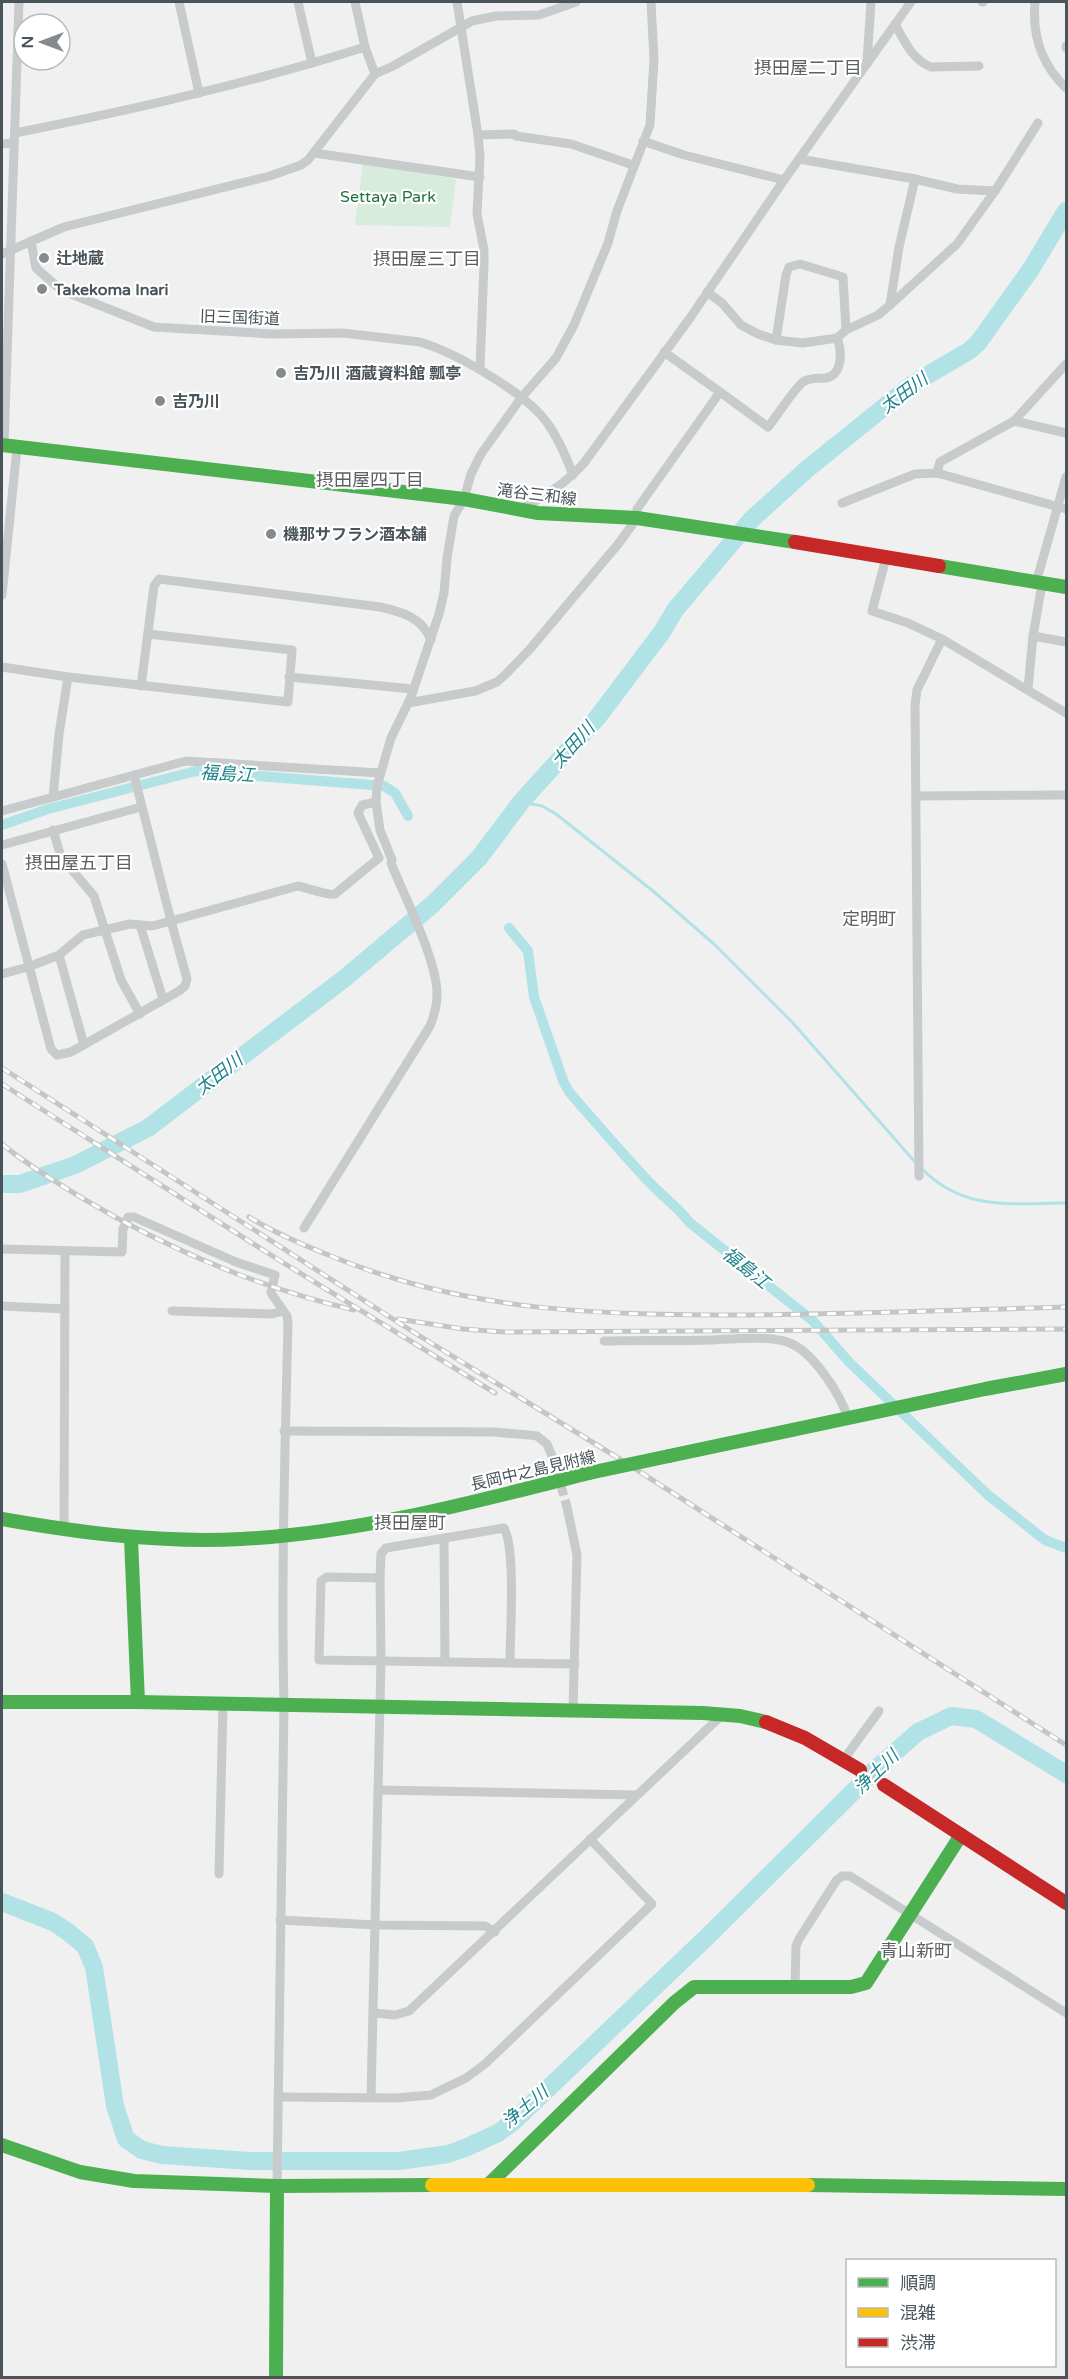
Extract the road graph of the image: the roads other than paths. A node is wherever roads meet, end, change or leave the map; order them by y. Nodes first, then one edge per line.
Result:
1 (19, 2) edge
2 (179, 2) edge
3 (298, 2) edge
4 (355, 2) edge
5 (457, 2) edge
6 (576, 2) edge
7 (651, 2) edge
8 (871, 2) edge
9 (911, 2) edge
10 (1035, 2) edge
11 (894, 24) junction
12 (462, 25) junction
13 (365, 47) junction
14 (312, 63) junction
15 (866, 65) junction
16 (979, 66) dead end
17 (375, 74) junction
18 (1066, 88) edge
19 (199, 93) junction
20 (1038, 123) dead end
21 (478, 135) junction
22 (15, 138) junction
23 (643, 141) junction
24 (2, 144) edge
25 (314, 153) junction
26 (799, 159) junction
27 (633, 165) junction
28 (480, 177) junction
29 (915, 179) junction
30 (784, 180) junction
31 (995, 191) junction
32 (31, 241) junction
33 (5, 252) edge
34 (707, 292) junction
35 (890, 305) junction
36 (846, 330) junction
37 (837, 338) junction
38 (776, 340) junction
39 (664, 352) junction
40 (480, 369) junction
41 (1065, 369) edge
42 (720, 392) junction
43 (521, 398) junction
44 (1014, 421) junction
45 (1066, 434) edge
46 (8, 446) edge
47 (937, 473) junction
48 (573, 475) junction
49 (1066, 477) edge
50 (464, 499) junction
51 (842, 503) dead end
52 (1062, 508) edge
53 (517, 510) junction
54 (637, 518) junction
55 (886, 558) junction
56 (1039, 583) junction
57 (1066, 587) edge
58 (2, 595) edge
59 (148, 634) junction
60 (1033, 636) junction
61 (942, 639) junction
62 (430, 640) junction
63 (1066, 642) edge
64 (2, 666) edge
65 (289, 676) junction
66 (68, 677) junction
67 (141, 686) junction
68 (413, 689) junction
69 (1028, 689) junction
70 (408, 703) junction
71 (1066, 713) edge
72 (379, 775) junction
73 (134, 778) junction
74 (1066, 795) edge
75 (916, 796) junction
76 (53, 797) junction
77 (376, 799) junction
78 (141, 807) junction
79 (2, 811) edge
80 (53, 830) junction
81 (2, 845) edge
82 (2, 864) edge
83 (171, 921) junction
84 (140, 926) junction
85 (106, 930) junction
86 (59, 955) junction
87 (28, 967) junction
88 (2, 974) edge
89 (163, 999) junction
90 (140, 1014) junction
91 (84, 1045) junction
92 (919, 1176) dead end
93 (304, 1228) dead end
94 (2, 1249) edge
95 (65, 1252) junction
96 (2, 1306) edge
97 (65, 1309) junction
98 (172, 1311) dead end
99 (283, 1311) junction
100 (604, 1341) dead end
101 (1066, 1374) edge
102 (848, 1418) junction
103 (284, 1431) junction
104 (554, 1461) tunnel mouth
105 (567, 1507) tunnel mouth
106 (2, 1518) edge
107 (64, 1531) junction
108 (284, 1536) junction
109 (444, 1538) junction
110 (131, 1539) junction
111 (380, 1578) junction
112 (381, 1662) junction
113 (445, 1662) junction
114 (510, 1663) junction
115 (575, 1664) junction
116 (2, 1702) edge
117 (138, 1702) junction
118 (223, 1704) junction
119 (284, 1705) junction
120 (379, 1707) junction
121 (573, 1709) junction
122 (879, 1711) dead end
123 (722, 1715) junction
124 (844, 1759) junction
125 (860, 1770) joint
126 (884, 1785) joint
127 (378, 1790) junction
128 (636, 1795) junction
129 (961, 1835) junction
130 (590, 1839) junction
131 (219, 1874) dead end
132 (1066, 1903) edge
133 (910, 1914) junction
134 (280, 1920) junction
135 (376, 1925) junction
136 (495, 1932) junction
137 (795, 1987) junction
138 (374, 2013) junction
139 (1066, 2013) edge
140 (278, 2097) junction
141 (371, 2097) junction
142 (2, 2145) edge
143 (490, 2184) junction
144 (277, 2186) junction
145 (1066, 2189) edge
146 (276, 2378) edge

1 - 22 street
2 - 19 street
3 - 14 street
4 - 13 street
5 - 12 street
6 - 12 street
7 - 23 street
8 - 15 street
9 - 11 street
10 - 18 street
11 - 15 street
11 - 16 street
12 - 17 street
12 - 21 street
13 - 14 street
13 - 17 street
14 - 19 street
15 - 26 street
17 - 25 street
19 - 22 street
20 - 31 street
21 - 27 street
21 - 28 street
22 - 24 street
22 - 33 street
23 - 27 street
23 - 30 street
25 - 28 street
25 - 32 street
26 - 29 street
26 - 30 street
27 - 43 street
28 - 40 street
29 - 31 street
29 - 35 street
30 - 34 street
31 - 35 street
32 - 33 street
32 - 40 street, 旧三国街道
33 - 46 street
34 - 38 street
34 - 39 street
35 - 36 street
36 - 37 street
36 - 38 street
37 - 38 street
37 - 42 street
39 - 42 street
39 - 48 street
40 - 43 street, 旧三国街道
41 - 44 street
42 - 54 street
43 - 48 street, 旧三国街道
43 - 50 street
44 - 45 street
44 - 47 street
46 - 50 street, 滝谷三和線
46 - 58 street
47 - 51 street
47 - 52 street
48 - 53 street
49 - 52 street
50 - 53 street, 滝谷三和線
50 - 62 street
52 - 56 street
53 - 54 street, 滝谷三和線
54 - 55 street, 滝谷三和線
54 - 70 street
55 - 56 street, 滝谷三和線
55 - 61 street
56 - 57 street, 滝谷三和線
56 - 60 street
59 - 62 street
59 - 65 street
59 - 67 street
60 - 63 street
60 - 69 street
61 - 69 street
61 - 75 street
62 - 68 street
64 - 66 street
65 - 67 street
65 - 68 street
66 - 67 street
66 - 76 street
68 - 70 street
69 - 71 street
70 - 72 street
72 - 73 street
72 - 77 street
73 - 76 street
73 - 78 street
74 - 75 street
75 - 92 street
76 - 79 street
77 - 83 street
77 - 93 street
78 - 80 street
78 - 83 street
80 - 81 street
80 - 85 street
82 - 87 street
83 - 84 street
83 - 89 street
84 - 85 street
84 - 89 street
85 - 86 street
85 - 90 street
86 - 87 street
86 - 91 street
87 - 88 street
87 - 91 street
89 - 90 street
90 - 91 street
94 - 95 street
95 - 97 street
95 - 99 street
96 - 97 street
97 - 107 street
98 - 99 street
99 - 103 street
100 - 102 street
101 - 102 street, 長岡中之島見附線
102 - 108 street, 長岡中之島見附線, bridge
103 - 104 street
103 - 108 street
105 - 115 street
106 - 107 street, 長岡中之島見附線
107 - 110 street, 長岡中之島見附線
108 - 110 street, 長岡中之島見附線
108 - 119 street
109 - 111 street
109 - 113 street
109 - 114 street
110 - 117 street
111 - 112 street
111 - 112 street
112 - 113 street
112 - 120 street
113 - 114 street
114 - 115 street
115 - 121 street
116 - 117 street
117 - 118 street
118 - 119 street
118 - 131 street
119 - 120 street
119 - 134 street
120 - 121 street
120 - 127 street
121 - 123 street
122 - 124 street
123 - 124 street
123 - 128 street
124 - 125 street
125 - 126 street
126 - 129 street
127 - 128 street
127 - 135 street
128 - 130 street
129 - 132 street
129 - 133 street
130 - 136 street
130 - 141 street
133 - 137 street
133 - 137 street
133 - 139 street
134 - 135 street
134 - 140 street
135 - 136 street
135 - 138 street
136 - 138 street
137 - 143 street
138 - 141 street
140 - 141 street
140 - 144 street
142 - 144 street
143 - 144 street
143 - 145 street
144 - 146 street

